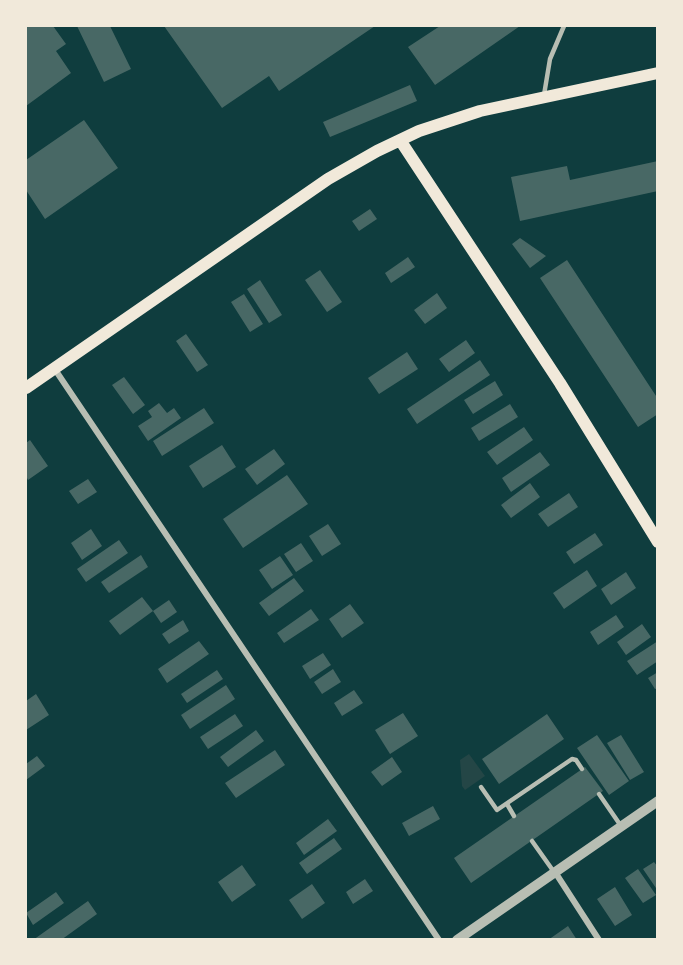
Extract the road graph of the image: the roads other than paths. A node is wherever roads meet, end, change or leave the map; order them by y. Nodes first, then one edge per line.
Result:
1 (564, 26) edge
2 (657, 73) edge
3 (543, 98) junction
4 (400, 140) junction
5 (54, 368) junction
6 (26, 388) edge
7 (657, 542) edge
8 (582, 769) dead end
9 (481, 787) dead end
10 (599, 794) dead end
11 (657, 801) edge
12 (507, 804) junction
13 (514, 816) dead end
14 (621, 826) junction
15 (532, 841) dead end
16 (554, 872) junction
17 (439, 939) edge
18 (457, 939) edge
19 (599, 939) edge

1 - 3 lane
2 - 3 main road
3 - 4 main road
4 - 5 main road
4 - 7 main road
5 - 6 main road
5 - 17 street
8 - 12 lane
9 - 12 lane
10 - 14 lane
11 - 14 street
12 - 13 lane
14 - 16 street
15 - 16 lane
16 - 18 street
16 - 19 street

